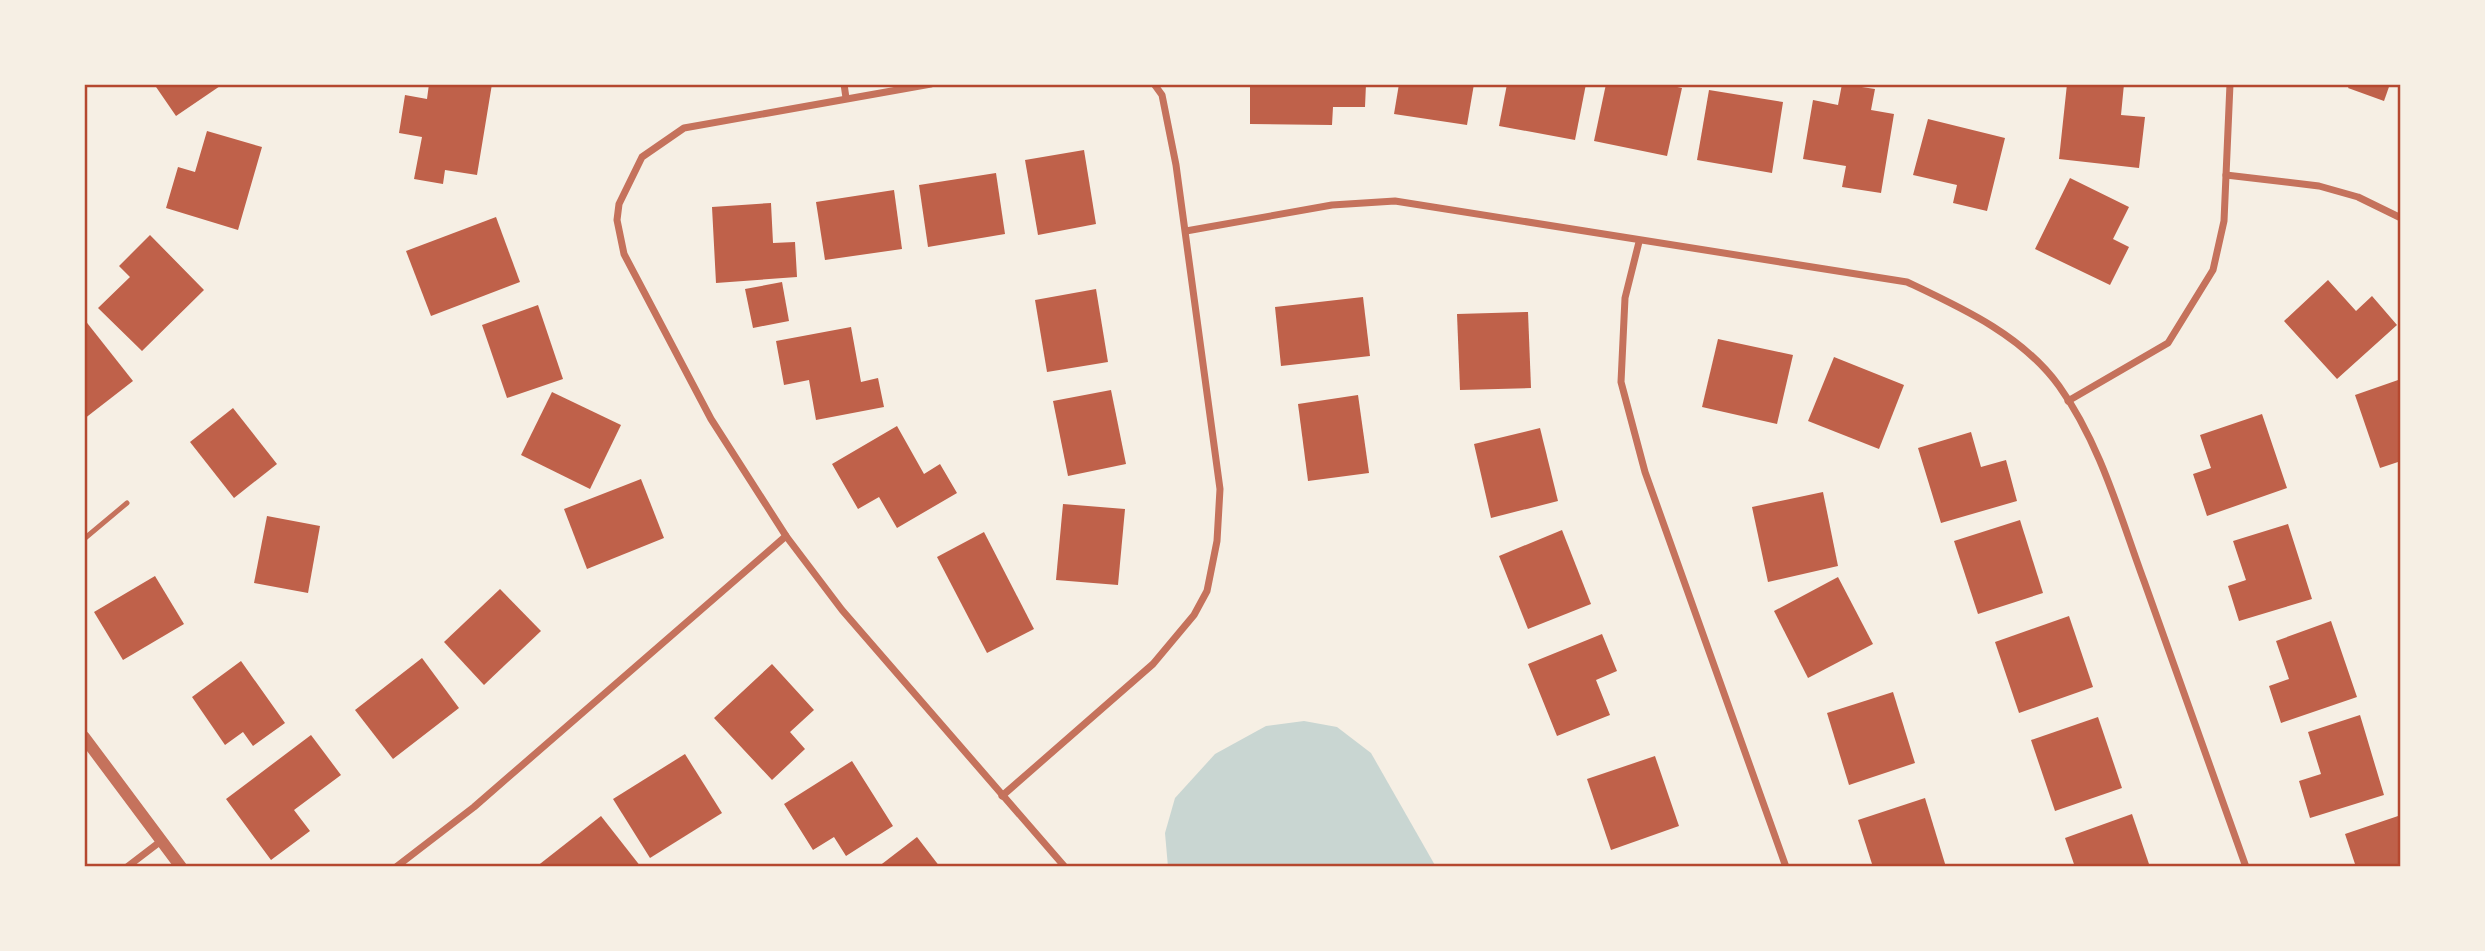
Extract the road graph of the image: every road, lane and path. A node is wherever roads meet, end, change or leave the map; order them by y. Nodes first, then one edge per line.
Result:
1 (844, 84) edge
2 (931, 84) edge
3 (1154, 84) edge
4 (2230, 84) edge
5 (846, 98) junction
6 (2226, 175) junction
7 (2401, 218) edge
8 (1186, 231) junction
9 (1639, 242) junction
10 (2068, 401) junction
11 (127, 503) dead end
12 (786, 536) junction
13 (84, 538) edge
14 (84, 737) edge
15 (1002, 796) junction
16 (162, 841) junction
17 (127, 867) edge
18 (181, 867) edge
19 (396, 867) edge
20 (1065, 867) edge
21 (1786, 867) edge
22 (2246, 867) edge

1 - 5 street
2 - 5 street
3 - 8 street
4 - 6 street
5 - 12 street
6 - 7 street
6 - 10 street
8 - 9 street
8 - 15 street
9 - 10 street
9 - 21 street
10 - 22 street
11 - 13 lane
12 - 15 street
12 - 19 street
14 - 16 street
15 - 20 street
16 - 17 street
16 - 18 street

